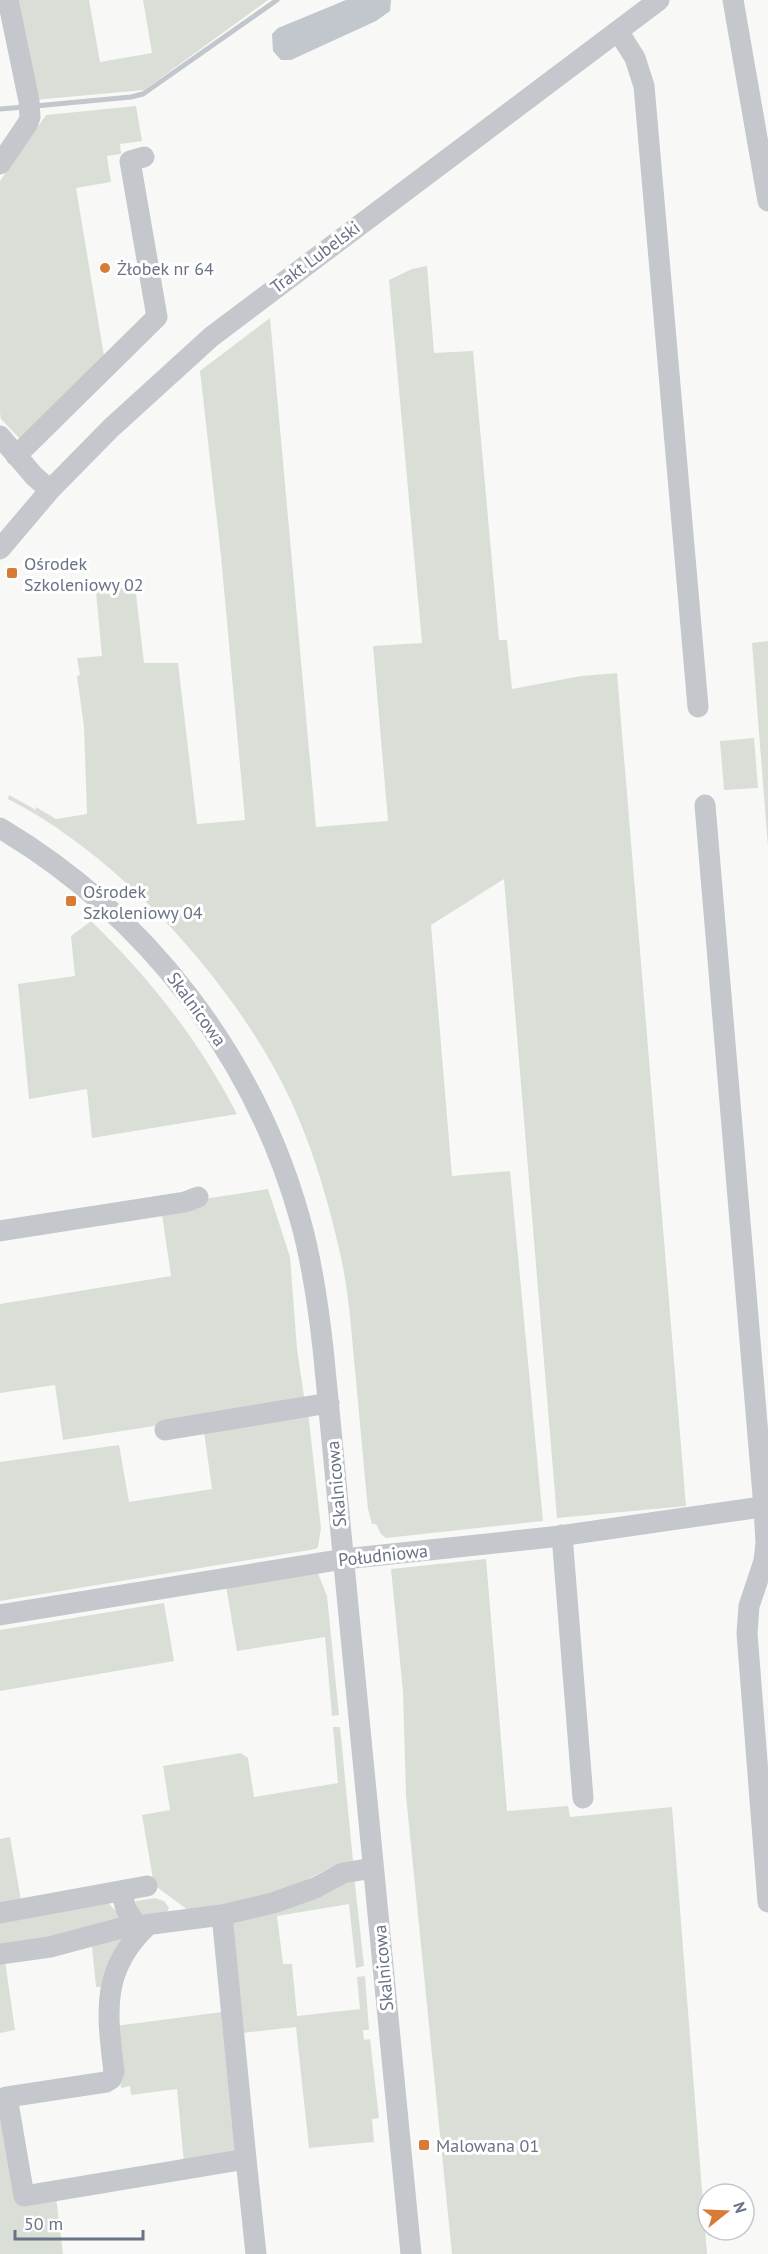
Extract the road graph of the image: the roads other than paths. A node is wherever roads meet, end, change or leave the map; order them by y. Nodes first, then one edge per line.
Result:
1 (8, 0) edge
2 (659, 0) edge
3 (732, 0) edge
4 (618, 31) junction
5 (144, 157) dead end
6 (0, 164) edge
7 (768, 201) edge
8 (0, 436) edge
9 (16, 456) junction
10 (50, 490) junction
11 (0, 549) edge
12 (698, 707) dead end
13 (705, 805) dead end
14 (0, 828) edge
15 (198, 1197) dead end
16 (0, 1232) edge
17 (328, 1403) junction
18 (165, 1430) dead end
19 (766, 1507) edge
20 (562, 1535) junction
21 (344, 1559) junction
22 (0, 1615) edge
23 (583, 1798) dead end
24 (373, 1868) junction
25 (147, 1886) dead end
26 (122, 1891) junction
27 (768, 1902) edge
28 (0, 1913) edge
29 (222, 1915) junction
30 (142, 1925) junction
31 (0, 1954) edge
32 (3, 2098) edge
33 (246, 2158) junction
34 (256, 2254) edge
35 (411, 2254) edge

1 - 6 street
2 - 4 street, Trakt Lubelski
3 - 7 street
4 - 10 street, Trakt Lubelski
4 - 12 street
5 - 9 street
8 - 9 street
9 - 10 street
10 - 11 street, Trakt Lubelski
13 - 19 street
14 - 17 street, Skalnicowa
15 - 16 street
17 - 18 street
17 - 21 street, Skalnicowa
19 - 20 street, Południowa
19 - 27 street
20 - 21 street, Południowa
20 - 23 street
21 - 22 street, Południowa
21 - 24 street, Skalnicowa
24 - 29 street
24 - 35 street, Skalnicowa
25 - 26 street
26 - 28 street
26 - 30 street
29 - 30 street
29 - 33 street
30 - 31 street
30 - 32 street
32 - 33 street
33 - 34 street

